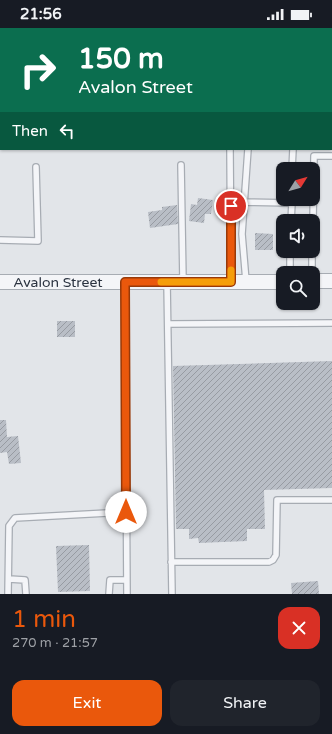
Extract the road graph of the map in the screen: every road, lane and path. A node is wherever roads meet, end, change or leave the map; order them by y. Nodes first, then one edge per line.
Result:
1 (230, 150) edge
2 (248, 150) edge
3 (293, 150) edge
4 (332, 156) edge
5 (292, 162) edge
6 (181, 165) dead end
7 (36, 167) dead end
8 (276, 201) edge
9 (244, 202) junction
10 (313, 214) edge
11 (0, 240) edge
12 (332, 281) edge
13 (0, 282) edge
14 (125, 282) junction
15 (167, 282) junction
16 (183, 282) junction
17 (231, 282) junction
18 (246, 282) junction
19 (276, 282) edge
20 (320, 282) edge
21 (332, 323) edge
22 (168, 324) junction
23 (332, 500) edge
24 (126, 512) junction
25 (171, 562) junction
26 (8, 579) junction
27 (126, 580) junction
28 (8, 594) edge
29 (26, 594) edge
30 (109, 594) edge
31 (126, 594) edge
32 (172, 594) edge

1 - 17 lane
2 - 9 lane
3 - 5 lane
4 - 10 lane
6 - 16 lane
7 - 11 lane
8 - 9 lane
9 - 18 lane
12 - 20 street
13 - 14 street, Avalon Street
14 - 15 street, Avalon Street
14 - 24 lane
15 - 16 street, Avalon Street
15 - 22 lane
16 - 17 street, Avalon Street
17 - 18 street, Avalon Street
18 - 19 street, Avalon Street
21 - 22 lane
22 - 25 lane
23 - 25 lane
24 - 26 lane
24 - 27 lane
25 - 32 lane
26 - 28 lane
26 - 29 lane
27 - 30 lane
27 - 31 lane

